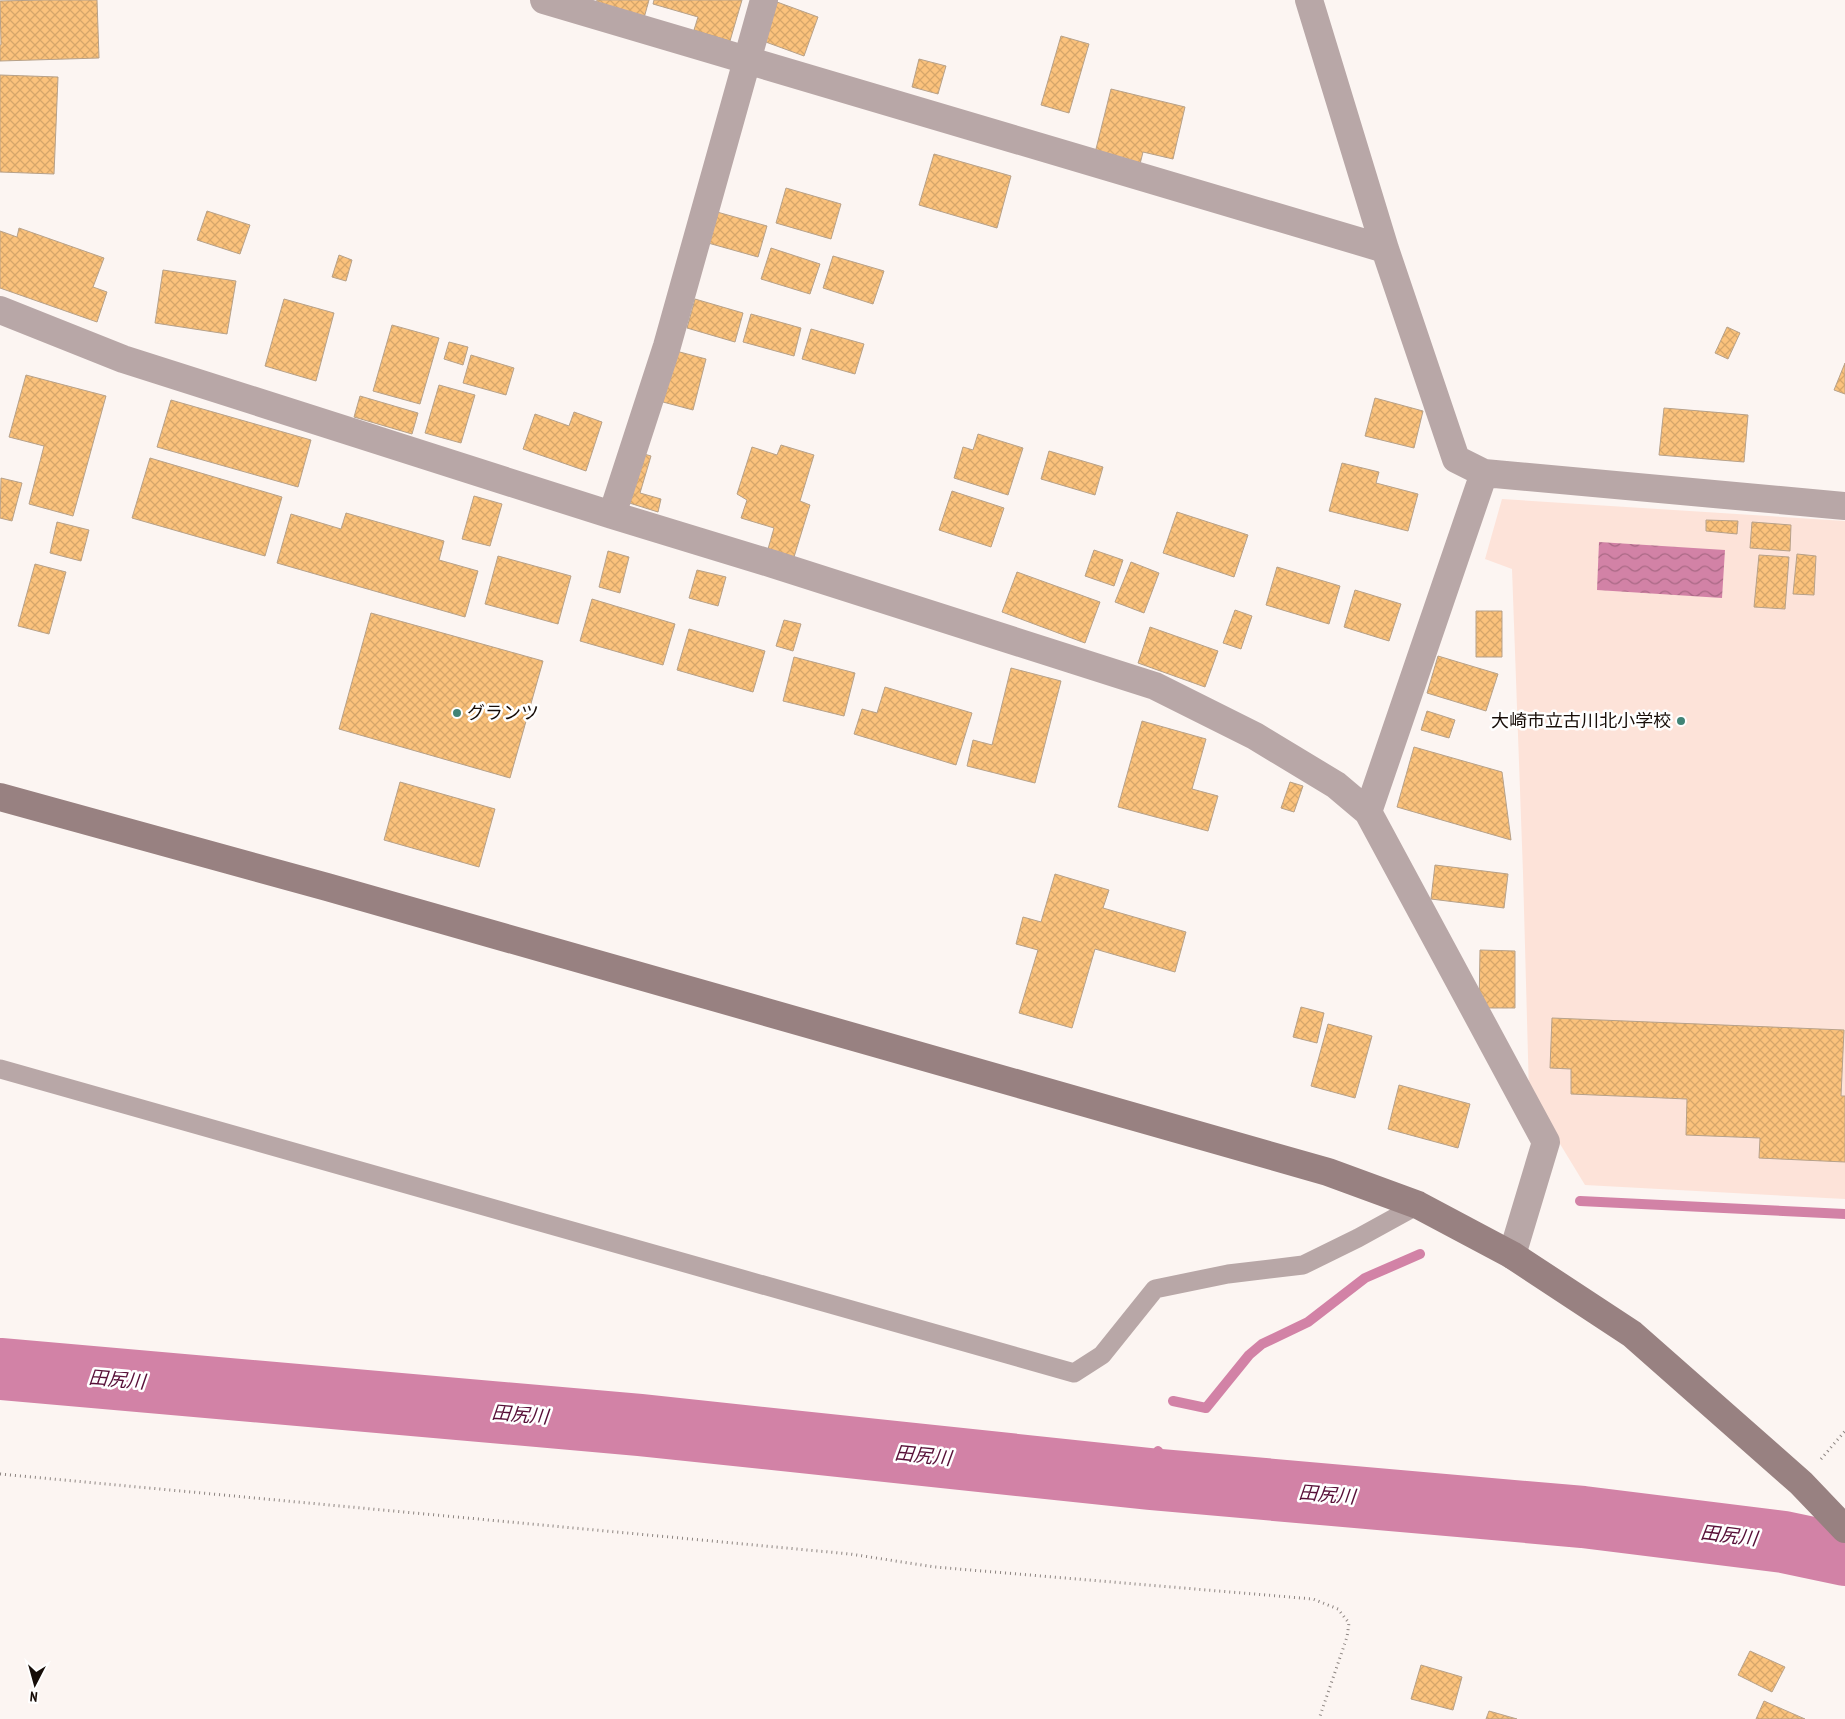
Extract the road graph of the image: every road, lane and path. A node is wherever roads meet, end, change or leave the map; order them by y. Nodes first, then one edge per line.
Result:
1 (544, 0) edge
2 (764, 0) edge
3 (1309, 0) edge
4 (746, 61) junction
5 (1385, 249) junction
6 (0, 310) edge
7 (1484, 474) junction
8 (1845, 506) edge
9 (612, 516) junction
10 (0, 797) edge
11 (1368, 812) junction
12 (0, 1069) edge
13 (1418, 1205) junction
14 (1512, 1255) junction
15 (0, 1474) edge
16 (1845, 1529) edge
17 (1319, 1719) edge

1 - 4 street
2 - 4 street
3 - 5 street
4 - 5 street
4 - 9 street
5 - 7 street
6 - 9 street
7 - 8 street
7 - 11 street
9 - 11 street
10 - 13 street
11 - 14 street
12 - 13 lane
13 - 14 street
14 - 16 street
15 - 17 path

